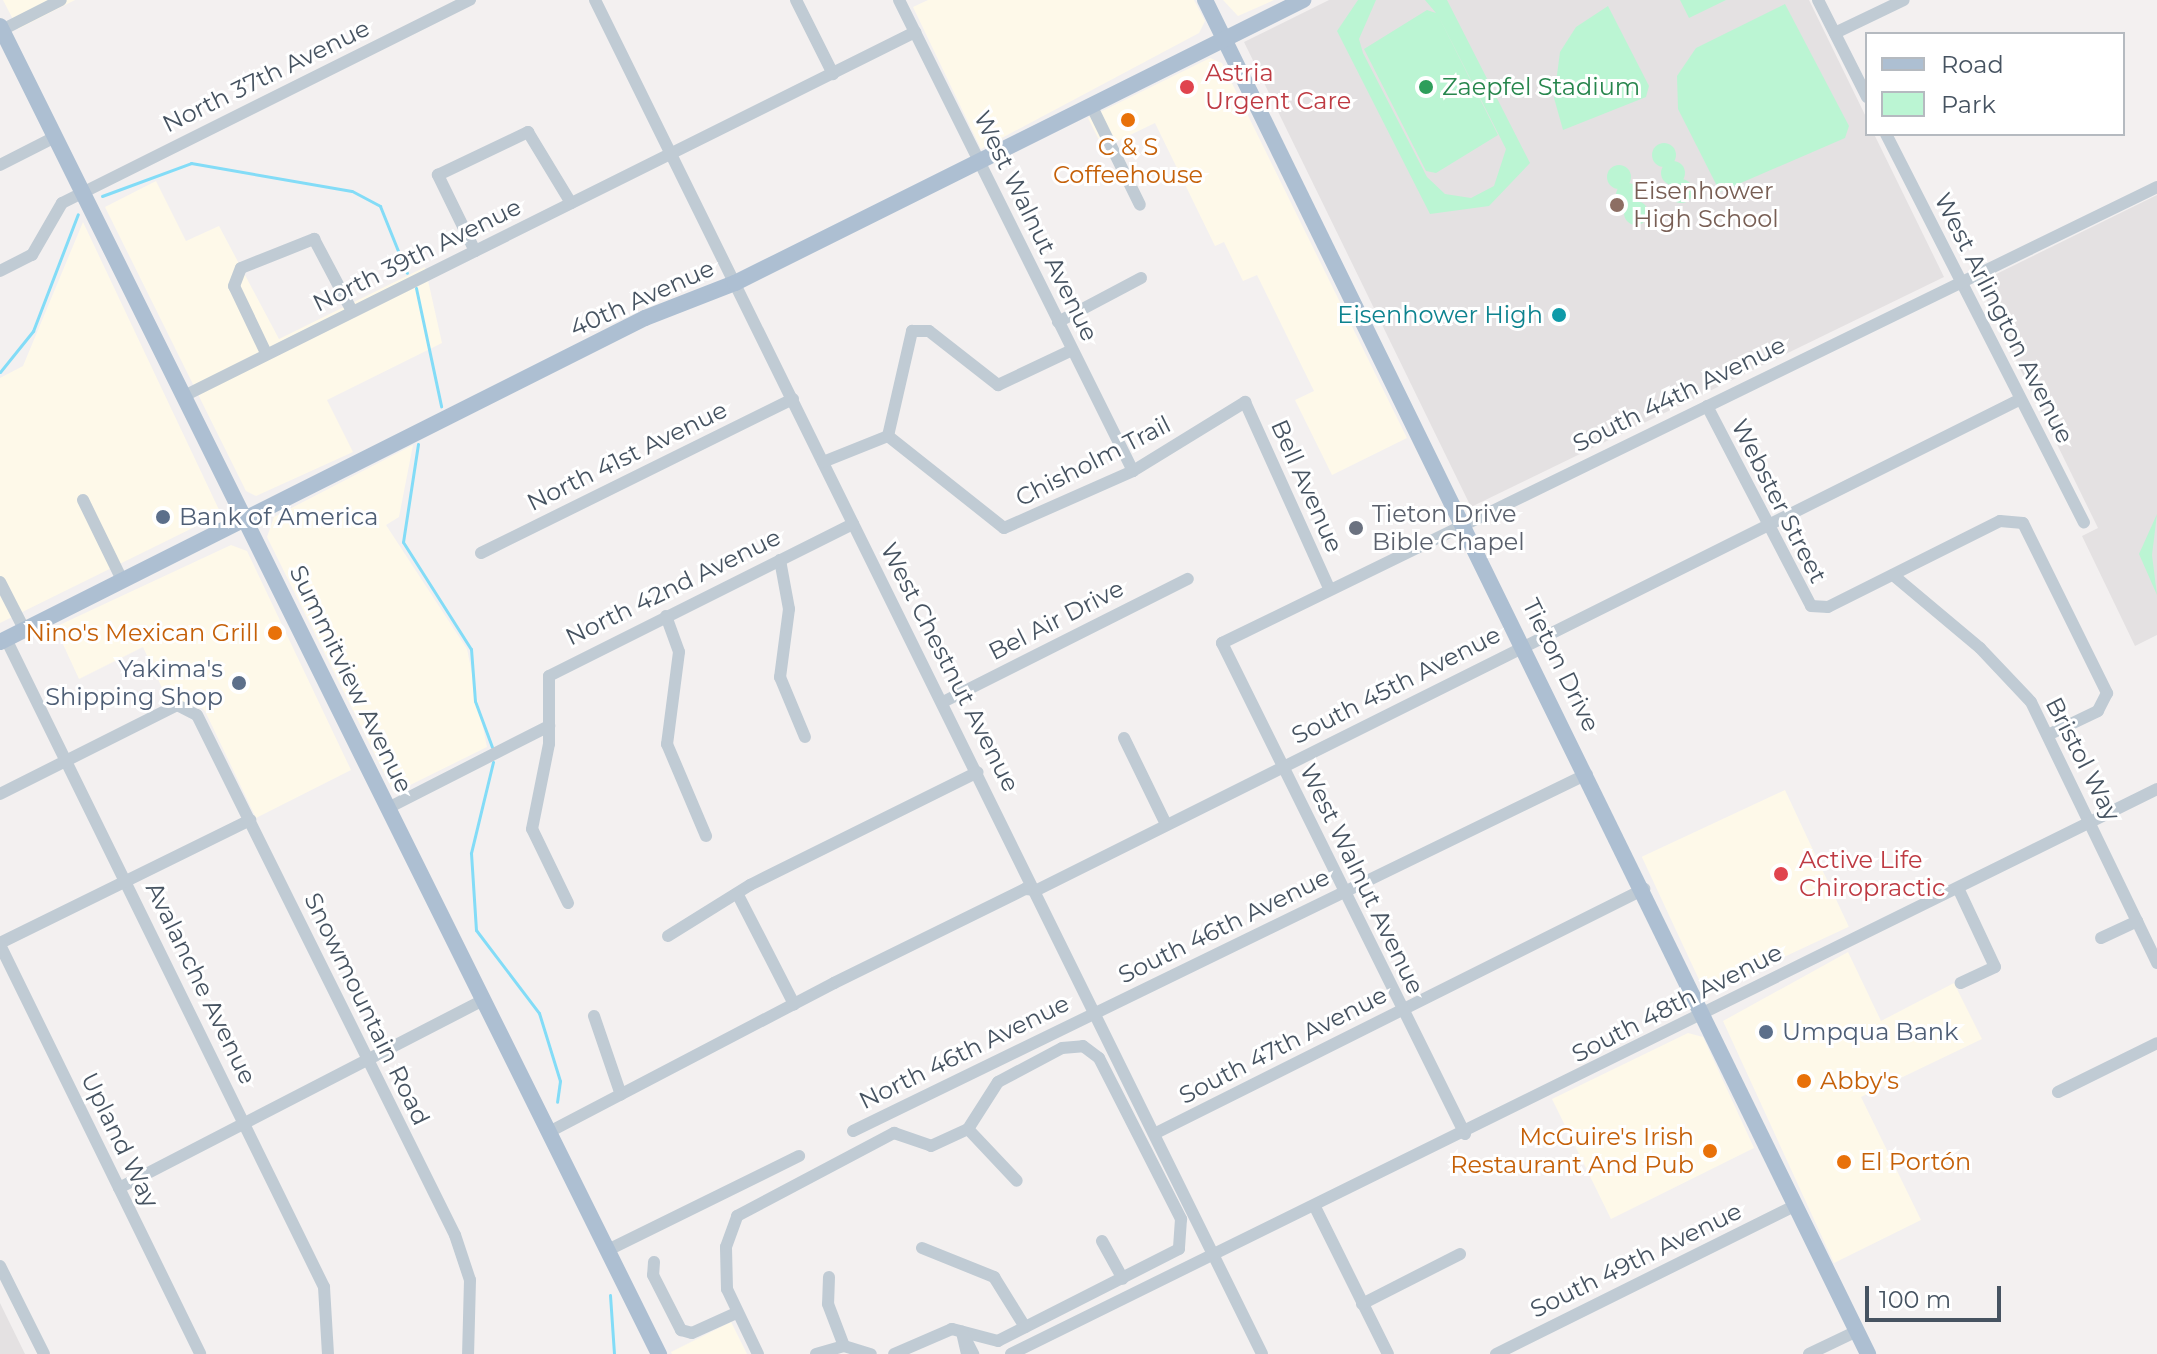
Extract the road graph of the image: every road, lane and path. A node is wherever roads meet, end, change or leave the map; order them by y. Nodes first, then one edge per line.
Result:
1 (61, 0) edge
2 (470, 0) edge
3 (595, 0) edge
4 (796, 0) edge
5 (899, 0) edge
6 (1205, 0) edge
7 (1303, 0) edge
8 (1818, 0) edge
9 (1904, 0) edge
10 (1, 29) edge
11 (915, 32) junction
12 (1835, 33) junction
13 (1224, 36) junction
14 (833, 74) junction
15 (1865, 93) edge
16 (1091, 105) junction
17 (1887, 136) edge
18 (55, 137) junction
19 (670, 155) junction
20 (980, 162) junction
21 (0, 165) edge
22 (2157, 187) edge
23 (82, 192) junction
24 (571, 203) junction
25 (1140, 205) dead end
26 (475, 251) junction
27 (0, 271) edge
28 (1141, 278) dead end
29 (735, 283) junction
30 (1960, 283) junction
31 (352, 311) junction
32 (1058, 322) junction
33 (1072, 350) junction
34 (266, 353) junction
35 (184, 396) junction
36 (793, 399) junction
37 (2019, 400) junction
38 (1245, 402) joint
39 (1707, 406) junction
40 (888, 436) junction
41 (823, 462) junction
42 (1133, 471) junction
43 (83, 500) dead end
44 (246, 519) junction
45 (2084, 522) dead end
46 (1464, 523) junction
47 (853, 524) junction
48 (1767, 527) junction
49 (481, 553) dead end
50 (780, 560) junction
51 (1893, 575) junction
52 (1188, 579) dead end
53 (122, 580) junction
54 (0, 582) edge
55 (1329, 588) junction
56 (666, 616) junction
57 (24, 629) junction
58 (3, 640) edge
59 (1222, 643) joint
60 (1524, 644) junction
61 (943, 702) junction
62 (549, 726) junction
63 (2050, 734) junction
64 (805, 737) dead end
65 (1124, 738) dead end
66 (67, 761) junction
67 (1282, 767) junction
68 (978, 772) junction
69 (1587, 774) junction
70 (2157, 789) edge
71 (0, 794) edge
72 (388, 808) junction
73 (250, 820) junction
74 (2091, 822) junction
75 (1166, 824) junction
76 (706, 836) dead end
77 (127, 880) junction
78 (1958, 888) junction
79 (1644, 889) junction
80 (1037, 890) junction
81 (1342, 893) junction
82 (738, 895) junction
83 (568, 903) dead end
84 (2137, 921) junction
85 (668, 936) dead end
86 (2101, 938) dead end
87 (0, 944) edge
88 (2157, 963) edge
89 (1960, 983) dead end
90 (484, 1000) junction
91 (794, 1004) junction
92 (1402, 1010) junction
93 (1095, 1012) junction
94 (1706, 1013) junction
95 (594, 1016) dead end
96 (2157, 1043) edge
97 (366, 1059) junction
98 (2058, 1092) dead end
99 (621, 1095) junction
100 (244, 1121) junction
101 (968, 1129) junction
102 (853, 1131) dead end
103 (549, 1132) junction
104 (1156, 1133) junction
105 (1465, 1134) junction
106 (799, 1156) dead end
107 (779, 1167) junction
108 (1017, 1181) dead end
109 (787, 1184) junction
110 (119, 1188) junction
111 (1796, 1205) junction
112 (1315, 1207) junction
113 (1102, 1241) dead end
114 (922, 1248) dead end
115 (608, 1250) junction
116 (1460, 1254) dead end
117 (1217, 1257) junction
118 (654, 1262) dead end
119 (0, 1266) edge
120 (829, 1277) dead end
121 (1123, 1279) junction
122 (1362, 1304) junction
123 (736, 1313) junction
124 (1025, 1327) junction
125 (1857, 1331) junction
126 (962, 1332) junction
127 (844, 1346) junction
128 (44, 1354) edge
129 (200, 1354) edge
130 (328, 1354) edge
131 (468, 1354) edge
132 (659, 1354) edge
133 (758, 1354) edge
134 (816, 1354) edge
135 (871, 1354) edge
136 (894, 1354) edge
137 (967, 1354) edge
138 (973, 1354) edge
139 (1011, 1354) edge
140 (1262, 1354) edge
141 (1388, 1354) edge
142 (1496, 1354) edge
143 (1809, 1354) edge
144 (1868, 1354) edge

1 - 10 street
2 - 23 street, North 37th Avenue
3 - 19 street, West Chestnut Avenue
4 - 14 street
5 - 11 street, West Walnut Avenue
6 - 13 main road, Tieton Drive
7 - 13 main road, 40th Avenue
8 - 12 street
9 - 12 street
10 - 18 main road, Summitview Avenue
11 - 14 street, North 39th Avenue
11 - 20 street, West Walnut Avenue
12 - 15 street
13 - 16 main road, 40th Avenue
13 - 46 main road, Tieton Drive
14 - 19 street, North 39th Avenue
16 - 20 main road, 40th Avenue
16 - 25 street
17 - 30 street, West Arlington Avenue
18 - 21 street
18 - 23 main road, Summitview Avenue
19 - 24 street, North 39th Avenue
19 - 29 street, West Chestnut Avenue
20 - 29 main road, 40th Avenue
20 - 32 street, West Walnut Avenue
22 - 30 street, South 44th Avenue
23 - 27 street, North 37th Avenue
23 - 35 main road, Summitview Avenue
24 - 26 street, North 39th Avenue
24 - 26 street
26 - 31 street, North 39th Avenue
28 - 32 street
29 - 36 street, West Chestnut Avenue
29 - 44 main road, 40th Avenue
30 - 37 street, West Arlington Avenue
30 - 39 street, South 44th Avenue
31 - 34 street, North 39th Avenue
31 - 34 street
32 - 33 street, West Walnut Avenue
33 - 40 street
33 - 42 street, West Walnut Avenue
34 - 35 street, North 39th Avenue
35 - 44 main road, Summitview Avenue
36 - 41 street, West Chestnut Avenue
36 - 49 street, North 41st Avenue
37 - 45 street, West Arlington Avenue
37 - 48 street, South 45th Avenue
38 - 42 street, Chisholm Trail
38 - 55 street, Bell Avenue
39 - 46 street, South 44th Avenue
39 - 48 street, Webster Street
40 - 41 street
40 - 42 street, Chisholm Trail
41 - 47 street, West Chestnut Avenue
43 - 53 street
44 - 53 main road, 40th Avenue
44 - 72 main road, Summitview Avenue
46 - 55 street, South 44th Avenue
46 - 60 main road, Tieton Drive
47 - 50 street, North 42nd Avenue
47 - 61 street, West Chestnut Avenue
48 - 51 street, Webster Street
48 - 60 street, South 45th Avenue
50 - 56 street, North 42nd Avenue
50 - 64 street
51 - 63 street, Bristol Way
51 - 63 street
52 - 61 street, Bel Air Drive
53 - 57 main road, 40th Avenue
54 - 57 street
55 - 59 street, South 44th Avenue
56 - 62 street, North 42nd Avenue
56 - 76 street
57 - 58 main road, 40th Avenue
58 - 66 street, Avalanche Avenue
59 - 67 street, West Walnut Avenue
60 - 67 street, South 45th Avenue
60 - 69 main road, Tieton Drive
61 - 68 street, West Chestnut Avenue
62 - 72 street
62 - 83 street
63 - 74 street, Bristol Way
65 - 75 street
66 - 71 street
66 - 73 street, Snowmountain Road
66 - 77 street, Avalanche Avenue
67 - 75 street, South 45th Avenue
67 - 81 street, West Walnut Avenue
68 - 80 street, West Chestnut Avenue
68 - 82 street
69 - 79 main road, Tieton Drive
69 - 81 street, South 46th Avenue
70 - 74 street, South 48th Avenue
72 - 90 main road, Summitview Avenue
73 - 77 street
73 - 97 street, Snowmountain Road
74 - 78 street, South 48th Avenue
74 - 84 street, Bristol Way
75 - 80 street, South 45th Avenue
77 - 87 street
77 - 100 street, Avalanche Avenue
78 - 89 street
78 - 94 street, South 48th Avenue
79 - 92 street, South 47th Avenue
79 - 94 main road, Tieton Drive
80 - 91 street, South 45th Avenue
80 - 93 street, West Chestnut Avenue
81 - 92 street, West Walnut Avenue
81 - 93 street, South 46th Avenue
82 - 85 street
82 - 91 street
84 - 86 street
84 - 88 street, Bristol Way
87 - 110 street, Upland Way
90 - 97 street
90 - 103 main road, Summitview Avenue
91 - 99 street, South 45th Avenue
92 - 104 street, South 47th Avenue
92 - 105 street, West Walnut Avenue
93 - 102 street, North 46th Avenue
93 - 104 street, West Chestnut Avenue
94 - 105 street, South 48th Avenue
94 - 111 main road, Tieton Drive
95 - 99 street
96 - 98 street
97 - 100 street
97 - 131 street, Snowmountain Road
99 - 103 street, South 45th Avenue
100 - 110 street
100 - 130 street, Avalanche Avenue
101 - 108 street
101 - 109 street
101 - 121 street
103 - 115 main road, Summitview Avenue
104 - 117 street, West Chestnut Avenue
105 - 112 street, South 48th Avenue
106 - 107 street
107 - 109 street
107 - 115 street
109 - 123 street
110 - 129 street, Upland Way
111 - 125 main road, Tieton Drive
111 - 142 street, South 49th Avenue
112 - 117 street, South 48th Avenue
112 - 122 street
113 - 121 street
114 - 124 street
115 - 132 main road, Summitview Avenue
116 - 122 street
117 - 139 street, South 48th Avenue
117 - 140 street, West Chestnut Avenue
118 - 123 street
119 - 128 street
120 - 127 street
121 - 124 street
122 - 141 street
123 - 133 street
124 - 126 street
125 - 143 street
125 - 144 main road, Tieton Drive
126 - 136 street
126 - 137 street
126 - 138 street
127 - 134 street
127 - 135 street

